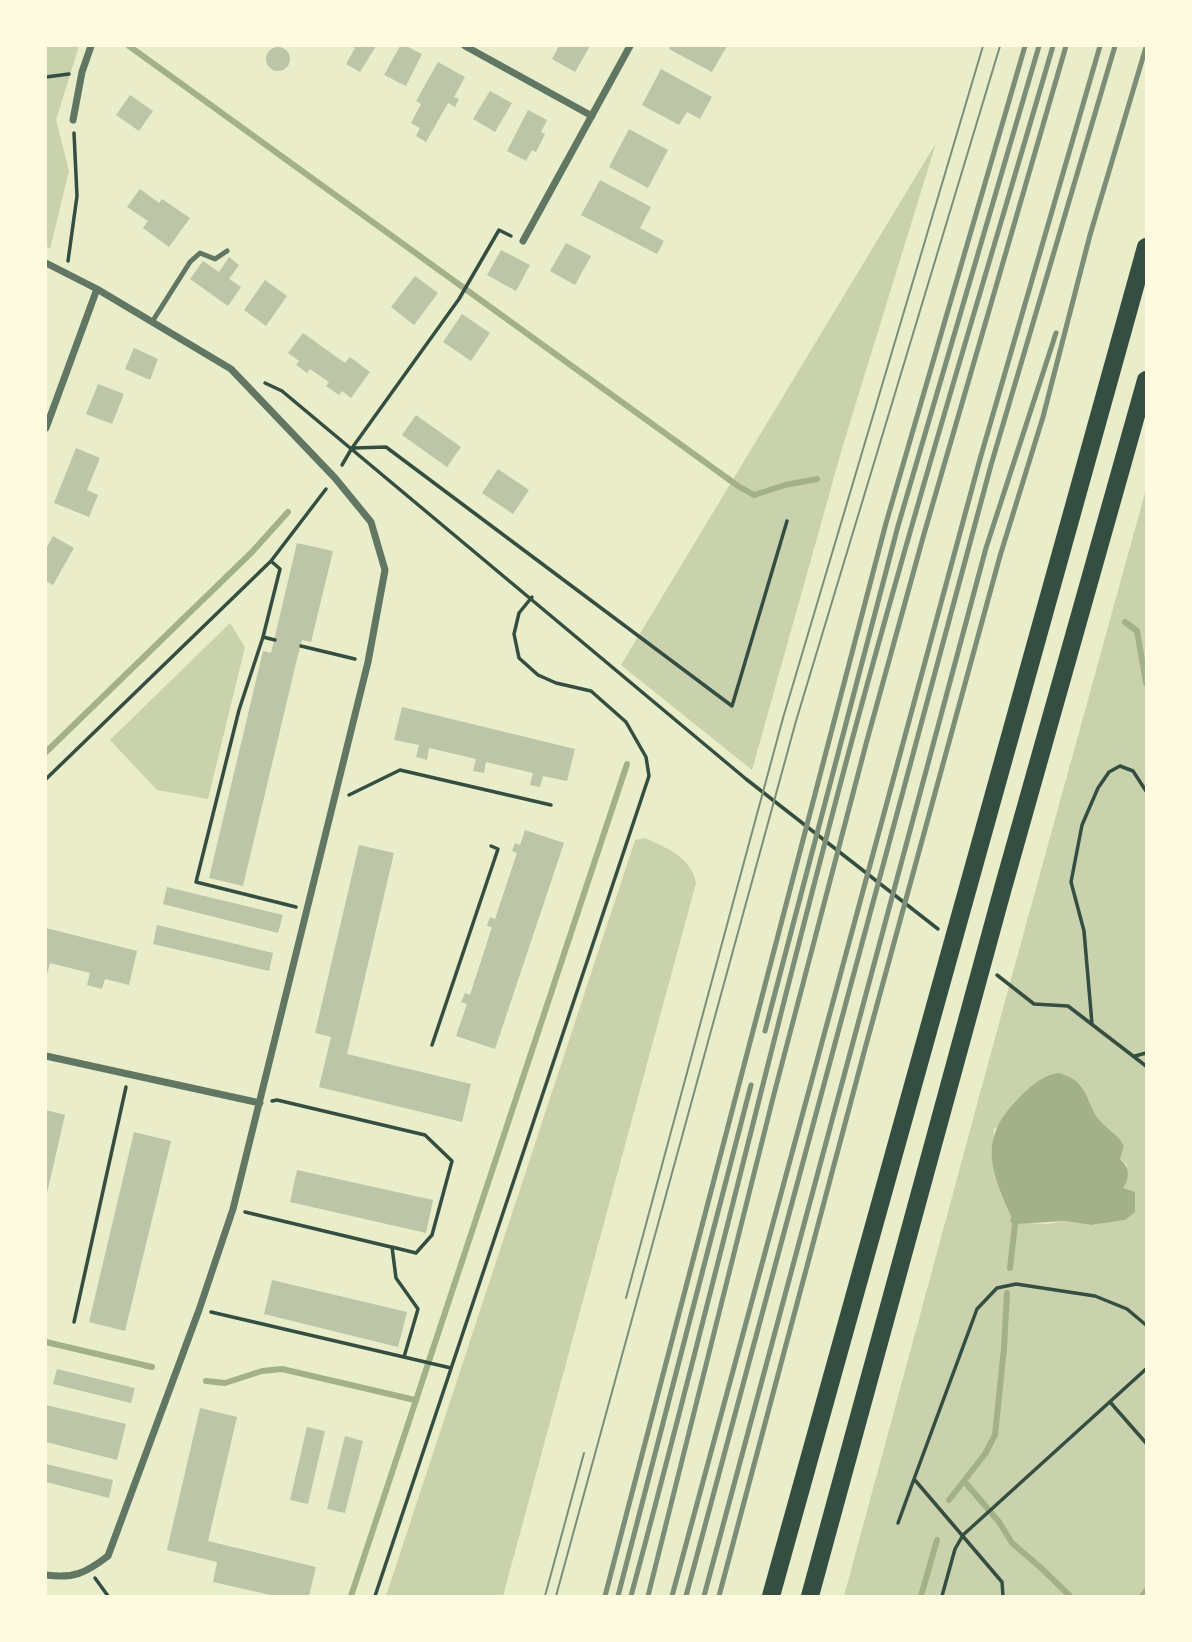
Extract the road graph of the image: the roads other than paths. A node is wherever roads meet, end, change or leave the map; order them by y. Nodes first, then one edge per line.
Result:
1 (91, 46) edge
2 (465, 46) edge
3 (631, 46) edge
4 (592, 116) junction
5 (73, 120) road end
6 (523, 241) road end
7 (1146, 247) edge
8 (227, 251) dead end
9 (46, 263) edge
10 (97, 289) junction
11 (152, 321) junction
12 (1146, 380) edge
13 (46, 428) edge
14 (46, 1056) edge
15 (260, 1103) junction
16 (46, 1575) edge
17 (771, 1597) edge
18 (810, 1597) edge

1 - 5 street
2 - 4 street
3 - 4 street
4 - 6 street
7 - 17 highway
8 - 11 lane
9 - 10 street
10 - 11 street
10 - 13 street
11 - 15 street
12 - 18 highway
14 - 15 street
15 - 16 street

